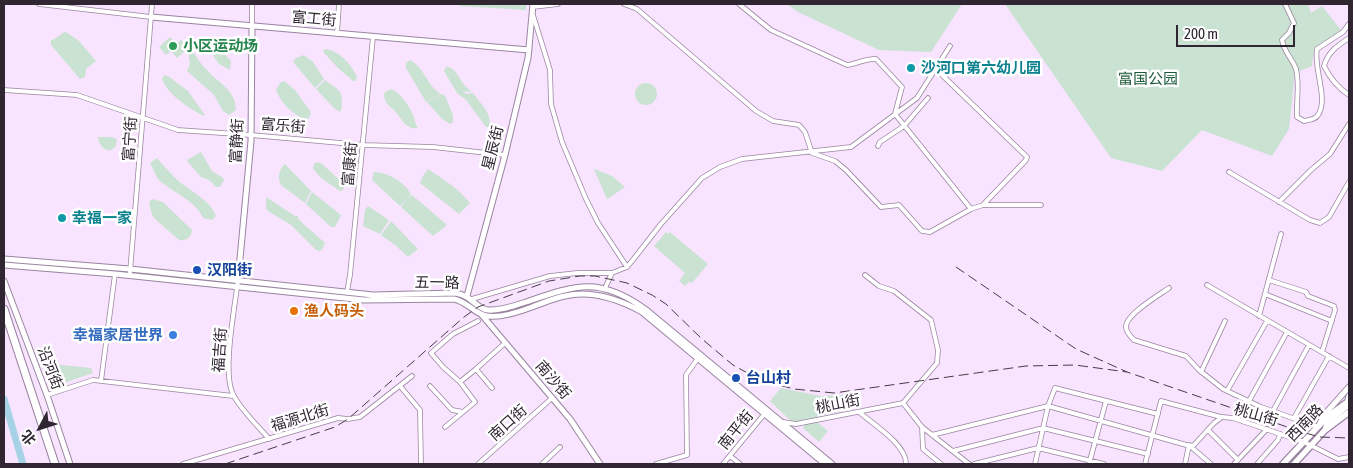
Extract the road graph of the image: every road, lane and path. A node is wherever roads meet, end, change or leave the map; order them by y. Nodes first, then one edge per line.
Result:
1 (39, 4) edge
2 (60, 4) edge
3 (152, 4) edge
4 (252, 4) edge
5 (339, 4) edge
6 (558, 4) edge
7 (624, 4) edge
8 (739, 4) edge
9 (1286, 4) edge
10 (533, 5) edge
11 (637, 6) edge
12 (64, 7) junction
13 (532, 13) junction
14 (151, 17) junction
15 (1349, 24) edge
16 (252, 27) junction
17 (336, 34) junction
18 (373, 37) junction
19 (1349, 38) edge
20 (950, 46) dead end
21 (529, 50) junction
22 (942, 75) dead end
23 (4, 90) edge
24 (1349, 94) edge
25 (928, 98) dead end
26 (896, 114) junction
27 (143, 118) junction
28 (1349, 124) edge
29 (904, 126) junction
30 (251, 134) junction
31 (363, 145) junction
32 (878, 146) dead end
33 (812, 153) junction
34 (505, 155) junction
35 (1229, 172) dead end
36 (1349, 182) edge
37 (1279, 202) junction
38 (983, 204) junction
39 (1041, 205) dead end
40 (971, 209) junction
41 (1281, 234) dead end
42 (4, 259) edge
43 (4, 265) edge
44 (627, 267) junction
45 (130, 269) junction
46 (612, 273) junction
47 (115, 274) junction
48 (865, 275) dead end
49 (130, 276) junction
50 (238, 280) junction
51 (1269, 280) junction
52 (4, 282) edge
53 (237, 286) junction
54 (1207, 286) dead end
55 (605, 288) junction
56 (1169, 288) dead end
57 (347, 292) junction
58 (1265, 294) junction
59 (469, 298) junction
60 (478, 306) junction
61 (4, 309) edge
62 (482, 315) junction
63 (1259, 316) junction
64 (4, 320) edge
65 (1332, 320) junction
66 (478, 321) dead end
67 (1225, 321) dead end
68 (1267, 321) junction
69 (1287, 332) junction
70 (505, 343) junction
71 (1309, 345) junction
72 (1322, 352) junction
73 (1329, 356) junction
74 (699, 357) junction
75 (1349, 368) edge
76 (476, 369) junction
77 (1201, 372) junction
78 (412, 376) dead end
79 (101, 381) junction
80 (460, 382) junction
81 (400, 386) junction
82 (430, 386) dead end
83 (1349, 387) edge
84 (492, 388) dead end
85 (1227, 391) junction
86 (47, 395) junction
87 (233, 396) junction
88 (552, 398) junction
89 (1349, 399) edge
90 (1106, 401) junction
91 (1249, 401) junction
92 (903, 403) junction
93 (1048, 406) junction
94 (1273, 411) junction
95 (463, 412) junction
96 (766, 412) junction
97 (858, 412) junction
98 (1349, 412) edge
99 (1158, 414) junction
100 (1222, 417) junction
101 (1294, 418) junction
102 (778, 419) junction
103 (1101, 421) junction
104 (445, 427) dead end
105 (922, 427) junction
106 (1318, 427) junction
107 (1043, 428) junction
108 (1208, 430) junction
109 (1267, 430) junction
110 (1325, 430) junction
111 (1280, 434) junction
112 (932, 435) junction
113 (1153, 435) junction
114 (269, 439) junction
115 (1095, 441) junction
116 (1304, 442) junction
117 (1189, 445) junction
118 (1310, 445) junction
119 (560, 447) dead end
120 (1038, 448) junction
121 (953, 451) junction
122 (1148, 454) junction
123 (730, 456) junction
124 (1349, 457) edge
125 (1238, 460) junction
126 (1089, 463) edge
127 (53, 464) edge
128 (70, 464) edge
129 (183, 464) edge
130 (421, 464) edge
131 (478, 464) edge
132 (542, 464) edge
133 (600, 464) edge
134 (656, 464) edge
135 (723, 464) edge
136 (740, 464) edge
137 (825, 464) edge
138 (832, 464) edge
139 (906, 464) edge
140 (941, 464) edge
141 (969, 464) edge
142 (974, 464) edge
143 (1035, 464) edge
144 (1104, 464) edge
145 (1145, 464) edge
146 (1185, 464) edge
147 (1211, 464) edge
148 (1234, 464) edge
149 (1257, 464) edge
150 (1283, 464) edge
151 (1294, 464) edge

1 - 12 street, 富工街
2 - 12 street
3 - 14 street, 富宁街
4 - 16 street, 富静街
5 - 17 street
6 - 10 street
7 - 11 street
8 - 26 street
9 - 15 street
10 - 13 main road, 星辰街
11 - 33 street
12 - 14 street, 富工街
13 - 21 main road, 星辰街
13 - 44 street
14 - 16 main road, 富工街
14 - 27 street, 富宁街
16 - 17 main road, 富工街
16 - 30 main road, 富静街
17 - 18 main road, 富工街
18 - 21 main road, 富工街
18 - 31 street, 富康街
19 - 24 street
20 - 26 street
21 - 34 main road, 星辰街
22 - 38 street
23 - 27 street, 富乐街
25 - 29 street
26 - 29 street
26 - 33 street
27 - 30 street, 富乐街
27 - 45 street, 富宁街
28 - 37 street
29 - 32 street
29 - 40 street
30 - 31 street, 富乐街
30 - 50 main road, 富静街
31 - 34 street, 富乐街
31 - 57 street, 富康街
33 - 40 street
33 - 44 street
34 - 59 main road, 星辰街
35 - 37 street
36 - 37 street
38 - 39 street
38 - 40 street
41 - 51 street
42 - 45 main road, 五一路
43 - 47 main road, 五一路
44 - 46 street
45 - 49 street, 富宁街
45 - 50 main road, 五一路
46 - 55 street
46 - 59 street
47 - 49 main road, 五一路
47 - 79 street
48 - 92 street
49 - 53 main road, 五一路
50 - 53 street, 福吉街
50 - 57 main road, 五一路
51 - 58 street
51 - 65 street
52 - 86 main road, 沿河街
53 - 62 main road, 五一路
53 - 87 street, 福吉街
54 - 63 street
55 - 60 main road
55 - 74 main road
56 - 77 street
57 - 59 main road, 五一路
58 - 63 street
58 - 65 street
59 - 60 main road, 五一路
60 - 62 main road, 五一路
61 - 127 highway
62 - 70 main road, 南沙街
62 - 74 main road
63 - 68 street
64 - 127 highway
65 - 72 street
66 - 80 street
67 - 77 street
68 - 69 street
68 - 85 street
69 - 71 street
69 - 91 street
70 - 76 street
70 - 88 main road, 南沙街
71 - 72 street
71 - 94 street
72 - 73 street
73 - 75 street
73 - 101 street
74 - 96 main road
74 - 134 street
76 - 80 street
76 - 84 street
77 - 85 street
78 - 81 street, 福源北街
79 - 86 street
79 - 87 street
80 - 95 street
81 - 114 street, 福源北街
81 - 130 street
82 - 95 street
83 - 106 main road
85 - 91 street
86 - 128 main road, 沿河街
87 - 114 street, 福吉街
88 - 131 street, 南口街
88 - 133 main road, 南沙街
89 - 106 main road, 西南路
89 - 110 main road
90 - 93 street
90 - 99 street
90 - 103 street
91 - 94 street
92 - 97 street, 桃山街
92 - 105 street
93 - 103 street
93 - 107 street
93 - 112 street
94 - 101 street
95 - 104 street
96 - 102 main road
96 - 123 street, 南平街
96 - 137 main road
97 - 102 street, 桃山街
97 - 139 street
98 - 110 main road, 西南路
99 - 100 street
99 - 113 street
100 - 108 street, 桃山街
100 - 109 street, 桃山街
101 - 106 street
102 - 138 main road
103 - 113 street
103 - 115 street
105 - 112 street
105 - 140 street
106 - 116 main road, 西南路
107 - 115 street
107 - 120 street
107 - 121 street
108 - 117 street, 桃山街
108 - 125 street
109 - 111 street, 桃山街
109 - 125 street
110 - 118 main road, 西南路
111 - 116 street, 桃山街
111 - 149 street
112 - 121 street
113 - 117 street
113 - 122 street
114 - 129 street, 福源北街
115 - 122 street
115 - 126 street
116 - 118 street, 桃山街
116 - 150 main road, 西南路
117 - 146 street
117 - 147 street
118 - 124 street, 桃山街
118 - 151 main road, 西南路
119 - 132 street
120 - 126 street
120 - 142 street
120 - 143 street
121 - 141 street
122 - 145 street
123 - 135 street, 南平街
123 - 136 street
125 - 148 street
126 - 144 street

